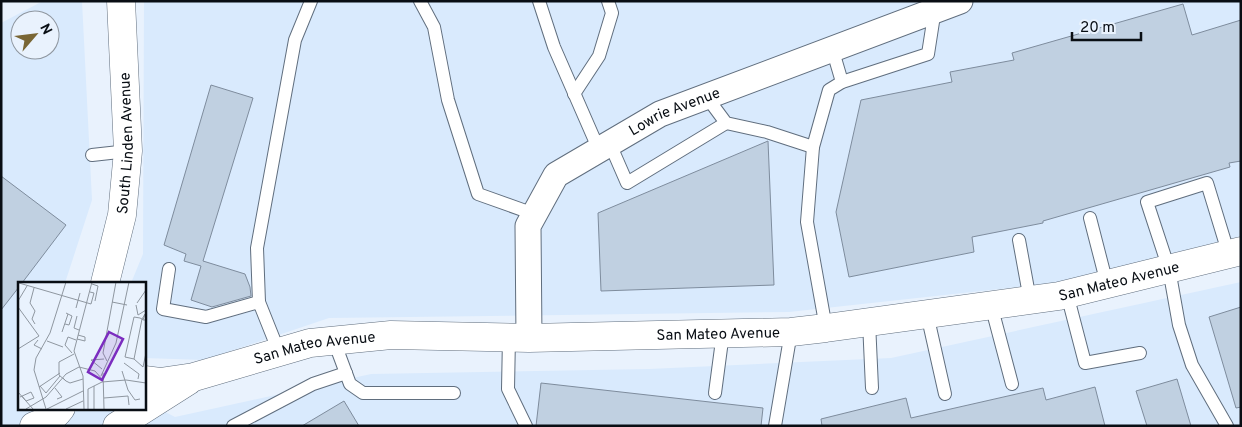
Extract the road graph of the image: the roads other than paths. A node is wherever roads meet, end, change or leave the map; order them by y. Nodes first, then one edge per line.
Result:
1 (121, 1) edge
2 (311, 1) edge
3 (420, 1) edge
4 (538, 1) edge
5 (608, 1) edge
6 (960, 1) edge
7 (935, 9) junction
8 (832, 48) junction
9 (842, 82) junction
10 (574, 94) junction
11 (706, 96) junction
12 (726, 123) junction
13 (604, 147) junction
14 (813, 147) junction
15 (128, 151) junction
16 (92, 155) dead end
17 (534, 214) junction
18 (1090, 218) dead end
19 (1018, 240) dead end
20 (1235, 253) edge
21 (169, 269) dead end
22 (1169, 269) junction
23 (105, 282) edge
24 (1107, 284) junction
25 (1067, 294) junction
26 (1030, 300) junction
27 (259, 302) junction
28 (991, 305) junction
29 (927, 314) junction
30 (869, 322) junction
31 (826, 328) junction
32 (792, 332) junction
33 (723, 333) junction
34 (519, 338) junction
35 (334, 341) junction
36 (279, 352) junction
37 (1140, 353) dead end
38 (346, 373) junction
39 (149, 375) edge
40 (194, 377) junction
41 (1012, 384) dead end
42 (872, 388) dead end
43 (454, 393) dead end
44 (715, 393) dead end
45 (945, 394) dead end
46 (145, 409) edge
47 (35, 410) edge
48 (59, 410) edge
49 (144, 410) edge
50 (123, 424) edge
51 (33, 426) edge
52 (233, 426) edge
53 (526, 426) edge
54 (775, 426) edge
55 (1227, 426) edge

1 - 15 main road, South Linden Avenue
2 - 27 lane
3 - 17 lane
4 - 10 lane
5 - 10 lane
6 - 7 street, Lowrie Avenue
7 - 8 street, Lowrie Avenue
7 - 9 lane
8 - 9 lane
8 - 11 street, Lowrie Avenue
9 - 14 lane
10 - 13 lane
11 - 12 lane
11 - 13 street, Lowrie Avenue
12 - 13 lane
12 - 14 lane
13 - 17 street, Lowrie Avenue
14 - 31 lane
15 - 16 lane
15 - 23 main road, South Linden Avenue
17 - 34 street, Lowrie Avenue
18 - 24 lane
19 - 26 lane
20 - 22 main road, San Mateo Avenue
20 - 22 lane
21 - 27 lane
22 - 24 main road, San Mateo Avenue
22 - 55 lane
24 - 25 main road, San Mateo Avenue
25 - 26 main road, San Mateo Avenue
25 - 37 lane
26 - 28 main road, San Mateo Avenue
27 - 36 lane
28 - 29 main road, San Mateo Avenue
28 - 41 lane
29 - 30 main road, San Mateo Avenue
29 - 45 lane
30 - 31 main road, San Mateo Avenue
30 - 42 lane
31 - 32 main road, San Mateo Avenue
32 - 33 main road, San Mateo Avenue
32 - 54 lane
33 - 34 main road, San Mateo Avenue
33 - 44 lane
34 - 35 main road, San Mateo Avenue
34 - 53 lane
35 - 36 main road, San Mateo Avenue
35 - 38 lane
36 - 40 main road, San Mateo Avenue
38 - 43 lane
38 - 52 lane
39 - 40 main road, San Mateo Avenue
40 - 46 main road, San Mateo Avenue
47 - 51 main road
48 - 51 main road
49 - 50 main road, San Mateo Avenue

